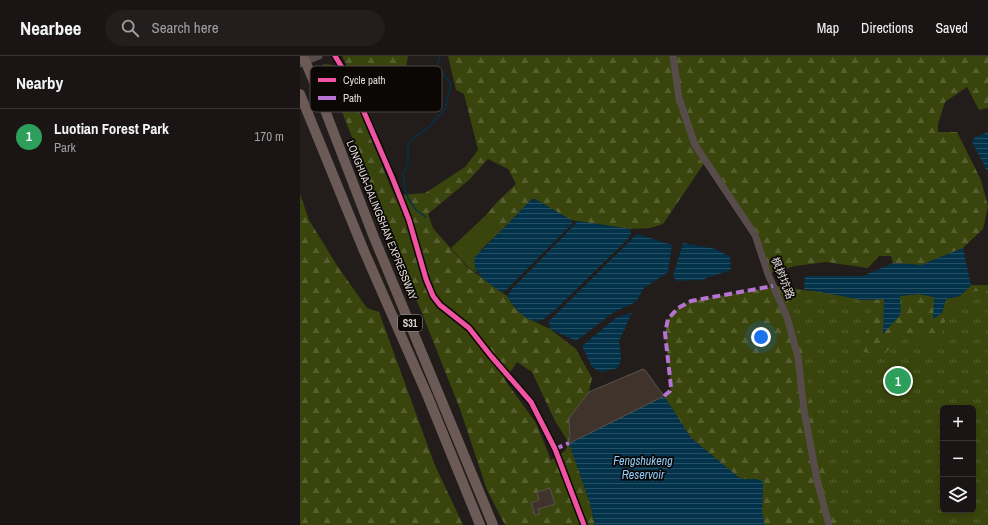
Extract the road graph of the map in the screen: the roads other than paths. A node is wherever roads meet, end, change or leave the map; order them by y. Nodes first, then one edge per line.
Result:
1 (303, 56) edge
2 (319, 56) edge
3 (335, 56) edge
4 (673, 56) edge
5 (300, 64) edge
6 (341, 66) edge
7 (310, 72) edge
8 (300, 94) edge
9 (326, 112) edge
10 (364, 112) edge
11 (480, 525) edge
12 (493, 525) edge
13 (584, 525) edge
14 (829, 525) edge

1 - 7 highway, LONGHUA-DALINGSHAN EXPRESSWAY / S31, bridge
2 - 5 street
3 - 6 street
4 - 14 street, 枫树坑路
8 - 11 highway, S31
9 - 12 highway, LONGHUA-DALINGSHAN EXPRESSWAY / S31, bridge
10 - 13 street

